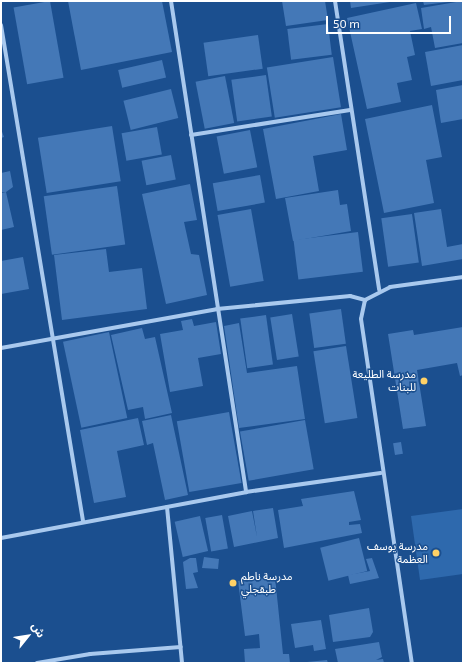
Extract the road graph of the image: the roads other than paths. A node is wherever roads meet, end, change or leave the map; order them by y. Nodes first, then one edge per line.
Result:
1 (171, 1) edge
2 (335, 1) edge
3 (1, 25) edge
4 (350, 110) junction
5 (190, 135) junction
6 (463, 278) edge
7 (379, 290) junction
8 (365, 300) junction
9 (218, 309) junction
10 (52, 336) junction
11 (1, 348) edge
12 (382, 473) junction
13 (246, 492) junction
14 (167, 507) junction
15 (83, 521) junction
16 (1, 538) edge
17 (181, 646) junction
18 (37, 663) edge
19 (182, 663) edge
20 (412, 663) edge

1 - 5 street
2 - 4 street
3 - 10 street
4 - 5 street
4 - 7 street
5 - 9 street
6 - 7 street
7 - 8 street
8 - 9 street
8 - 12 street
9 - 10 street
9 - 13 street
10 - 11 street
10 - 15 street
12 - 13 street
12 - 20 street
13 - 14 street
14 - 15 street
14 - 17 street
15 - 16 street
17 - 18 street
17 - 19 street

